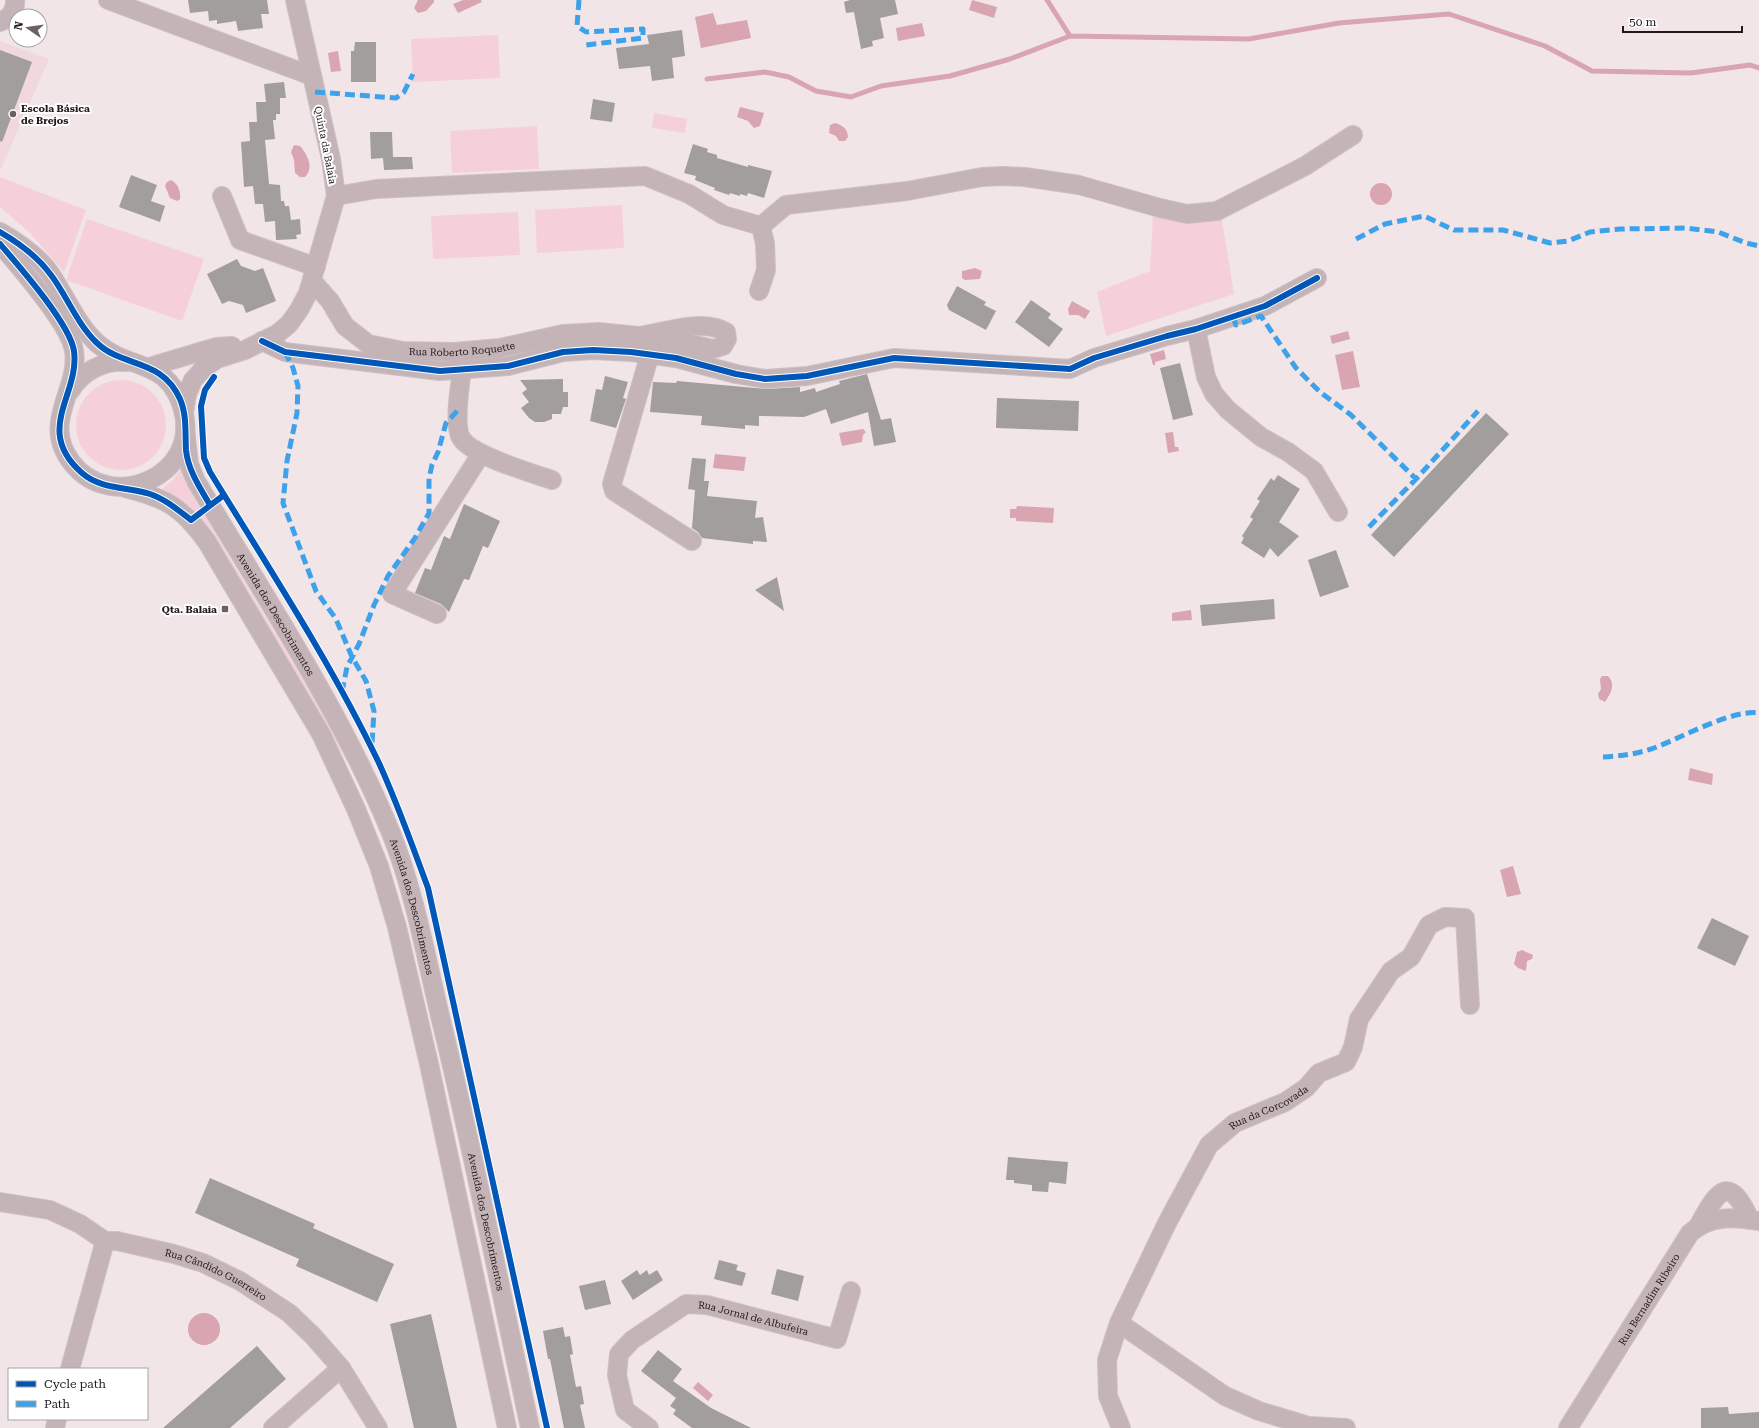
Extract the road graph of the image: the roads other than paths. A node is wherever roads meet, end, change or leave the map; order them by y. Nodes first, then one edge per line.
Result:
1 (15, 0) edge
2 (108, 0) edge
3 (295, 0) edge
4 (0, 22) edge
5 (312, 76) junction
6 (1353, 135) dead end
7 (222, 196) dead end
8 (336, 196) junction
9 (761, 226) junction
10 (0, 232) edge
11 (0, 244) edge
12 (314, 274) junction
13 (1317, 278) dead end
14 (759, 291) dead end
15 (1196, 329) junction
16 (640, 336) dead end
17 (262, 341) junction
18 (650, 354) junction
19 (142, 365) junction
20 (462, 369) junction
21 (65, 398) junction
22 (185, 420) junction
23 (481, 454) junction
24 (552, 480) dead end
25 (125, 488) junction
26 (1338, 512) dead end
27 (692, 541) dead end
28 (437, 614) dead end
29 (1470, 1005) dead end
30 (0, 1202) edge
31 (1755, 1220) edge
32 (1699, 1225) junction
33 (105, 1241) junction
34 (851, 1291) dead end
35 (1119, 1323) junction
36 (70, 1368) edge
37 (341, 1368) junction
38 (625, 1410) junction
39 (273, 1428) edge
40 (378, 1428) edge
41 (507, 1428) edge
42 (530, 1428) edge
43 (629, 1428) edge
44 (649, 1428) edge
45 (1121, 1428) edge
46 (1346, 1428) edge
47 (1568, 1428) edge

1 - 4 street
2 - 5 street
3 - 5 street, Quinta da Balaia
5 - 8 street, Quinta da Balaia
6 - 9 street
7 - 12 street
8 - 9 street
8 - 12 street, Quinta da Balaia
9 - 14 street
10 - 19 street
11 - 21 street
12 - 16 street, Rua Roberto Roquette
12 - 17 street, Quinta da Balaia
13 - 15 street
15 - 18 street
15 - 26 street
17 - 19 street, Quinta da Balaia
17 - 20 street
17 - 22 street, Quinta da Balaia
18 - 20 street
18 - 27 street
19 - 21 street
19 - 22 street
20 - 23 street
21 - 25 street
22 - 25 street
22 - 42 street, Avenida dos Descobrimentos
23 - 24 street
23 - 28 street
25 - 41 street, Avenida dos Descobrimentos
29 - 35 street, Rua da Corcovada
30 - 33 street, Rua Cândido Guerreiro
31 - 32 street
31 - 32 street, Rua Bernadim Ribeiro
32 - 47 street, Rua Bernadim Ribeiro
33 - 36 street
33 - 37 street, Rua Cândido Guerreiro
34 - 38 street, Rua Jornal de Albufeira
35 - 45 street, Rua da Corcovada
35 - 46 street
37 - 39 street
37 - 40 street, Rua Cândido Guerreiro
38 - 43 street, Rua Jornal de Albufeira
38 - 44 street

